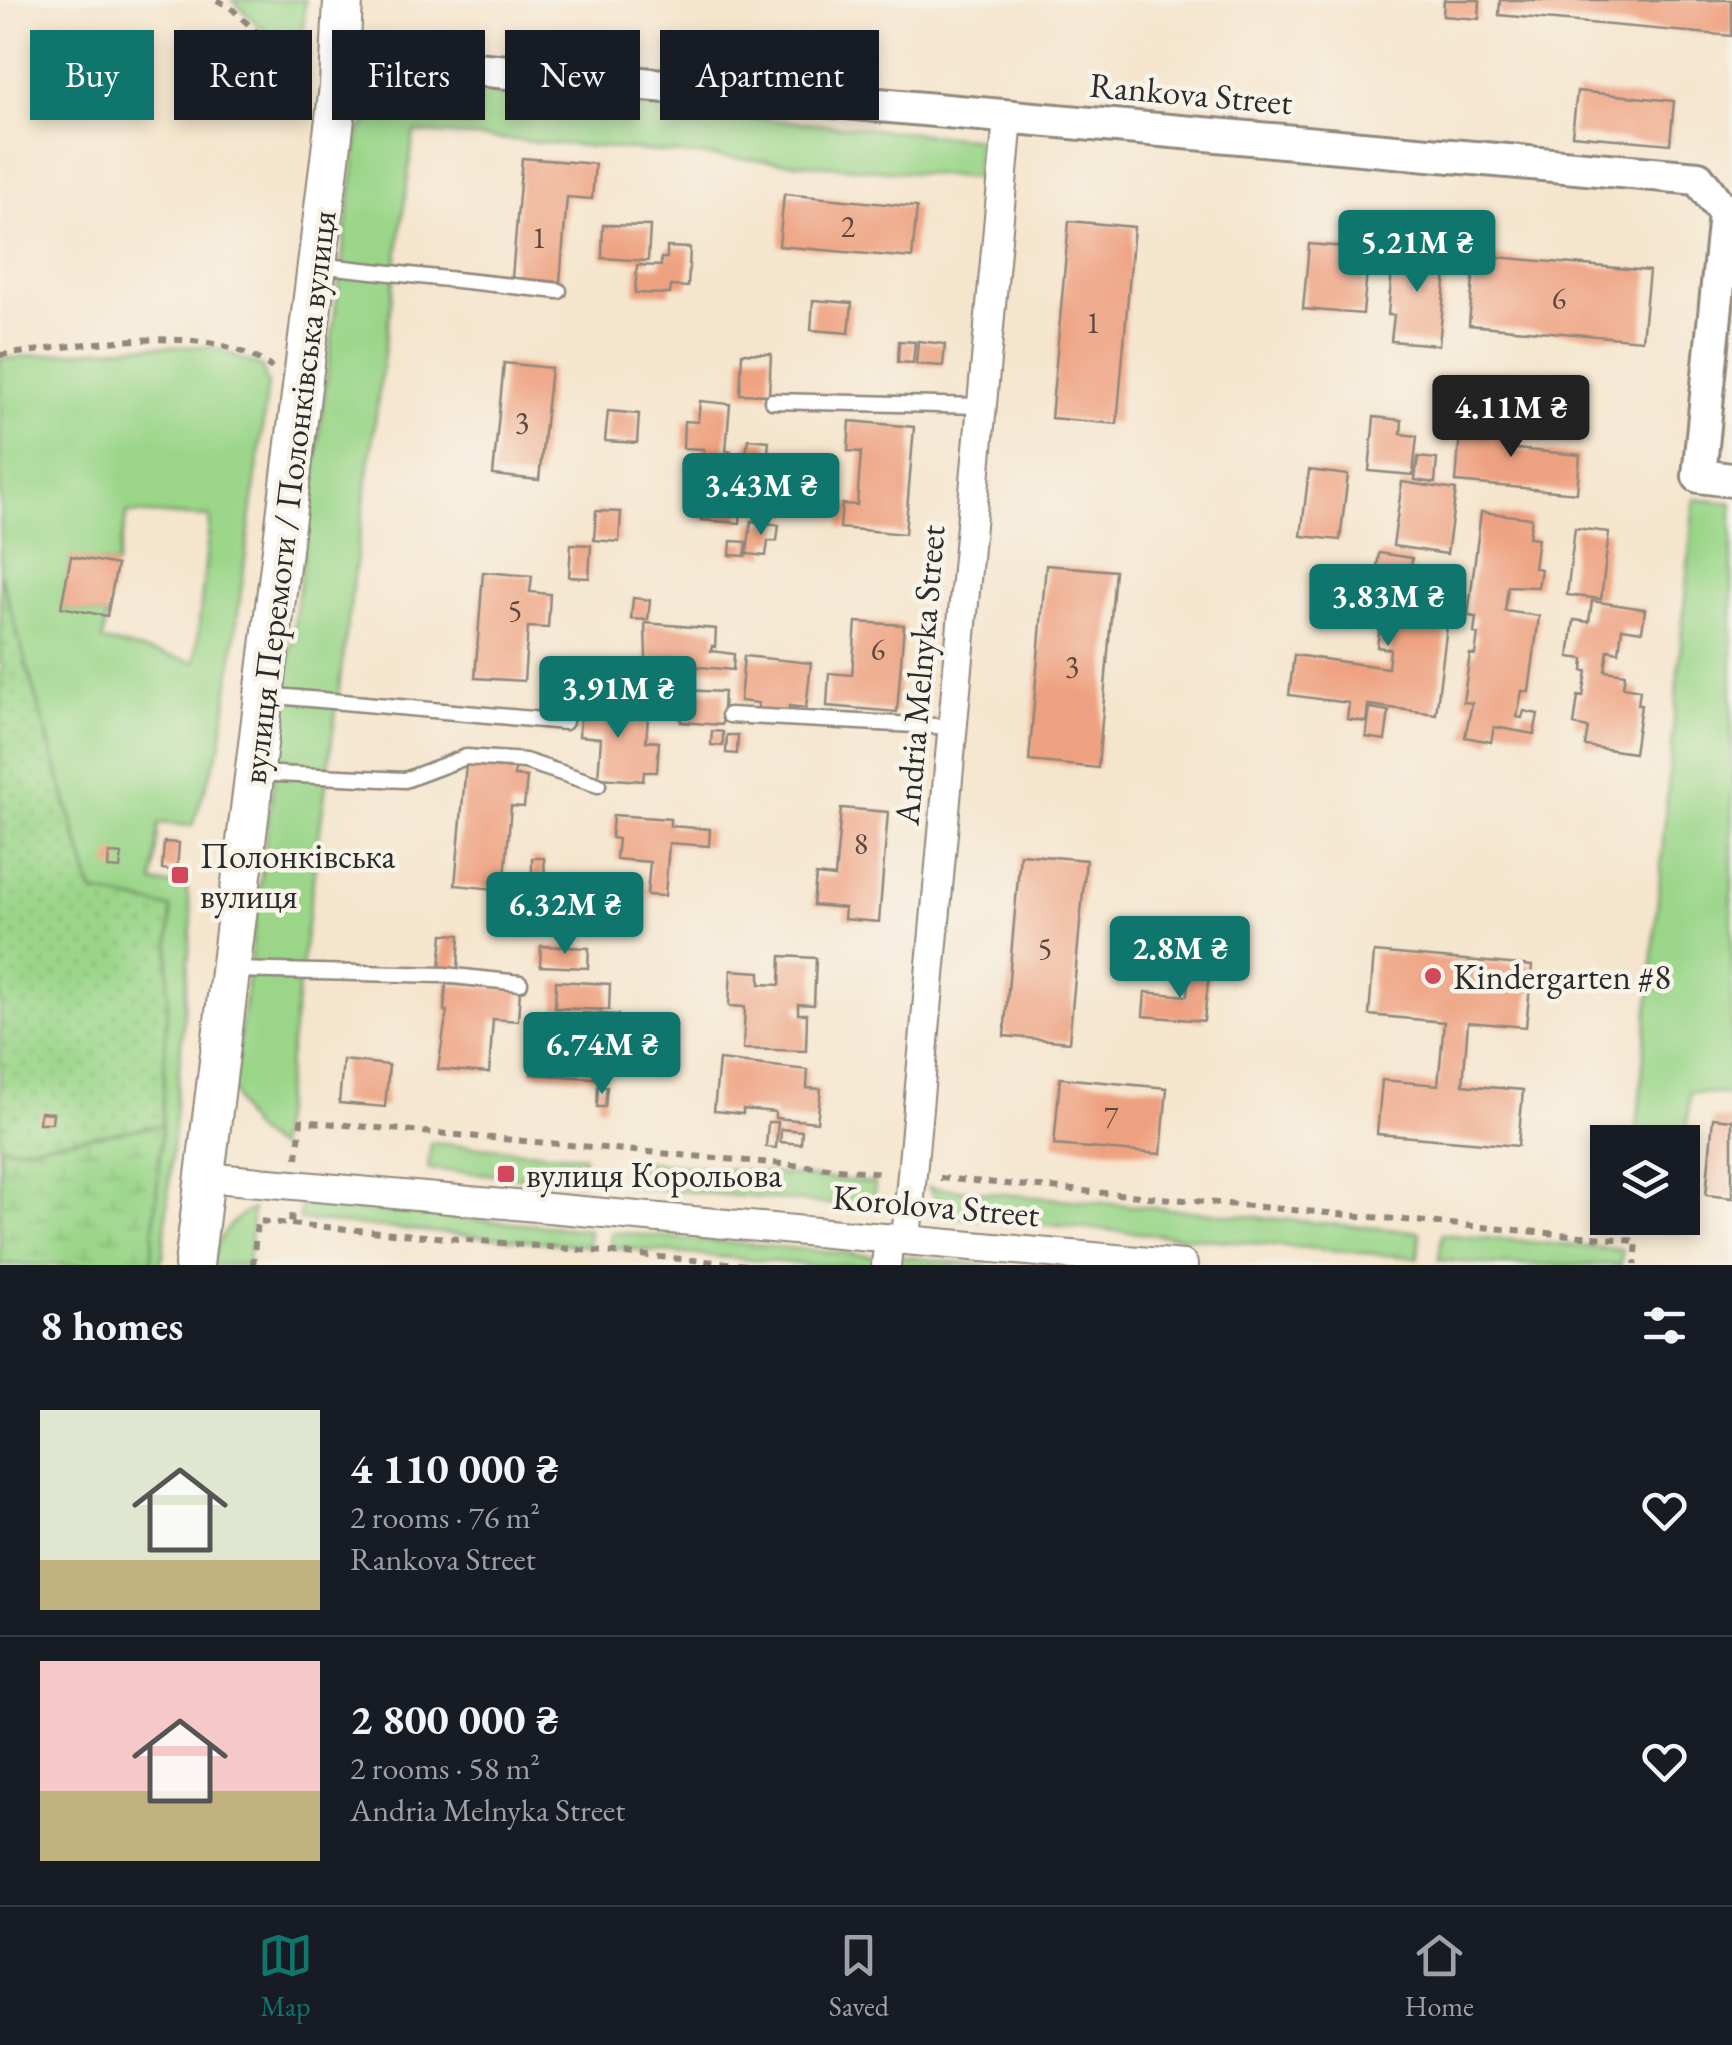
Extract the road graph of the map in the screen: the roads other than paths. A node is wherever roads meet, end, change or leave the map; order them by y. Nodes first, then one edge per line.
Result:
1 (343, 0) edge
2 (342, 30) edge
3 (485, 70) edge
4 (1008, 118) junction
5 (335, 120) edge
6 (317, 265) junction
7 (559, 292) dead end
8 (772, 401) dead end
9 (981, 406) junction
10 (1732, 480) edge
11 (264, 695) junction
12 (728, 715) dead end
13 (565, 722) dead end
14 (952, 726) junction
15 (254, 773) junction
16 (598, 785) dead end
17 (230, 970) junction
18 (520, 984) dead end
19 (204, 1177) junction
20 (894, 1248) edge
21 (194, 1265) edge
22 (1183, 1265) edge

1 - 2 main road, вулиця Перемоги / Полонківська вулиця
3 - 4 street, Rankova Street
4 - 9 street, Andria Melnyka Street
4 - 10 street, Rankova Street
5 - 6 main road, вулиця Перемоги / Полонківська вулиця
6 - 7 lane
6 - 11 main road, вулиця Перемоги / Полонківська вулиця
8 - 9 lane
9 - 14 street, Andria Melnyka Street
11 - 13 lane
11 - 15 main road, вулиця Перемоги / Полонківська вулиця
12 - 14 lane
14 - 20 street, Andria Melnyka Street
15 - 16 lane
15 - 17 main road, вулиця Перемоги / Полонківська вулиця
17 - 18 lane
17 - 19 main road, вулиця Перемоги / Полонківська вулиця
19 - 20 street, Korolova Street
19 - 21 main road, вулиця Перемоги / Полонківська вулиця
20 - 22 street, Korolova Street

